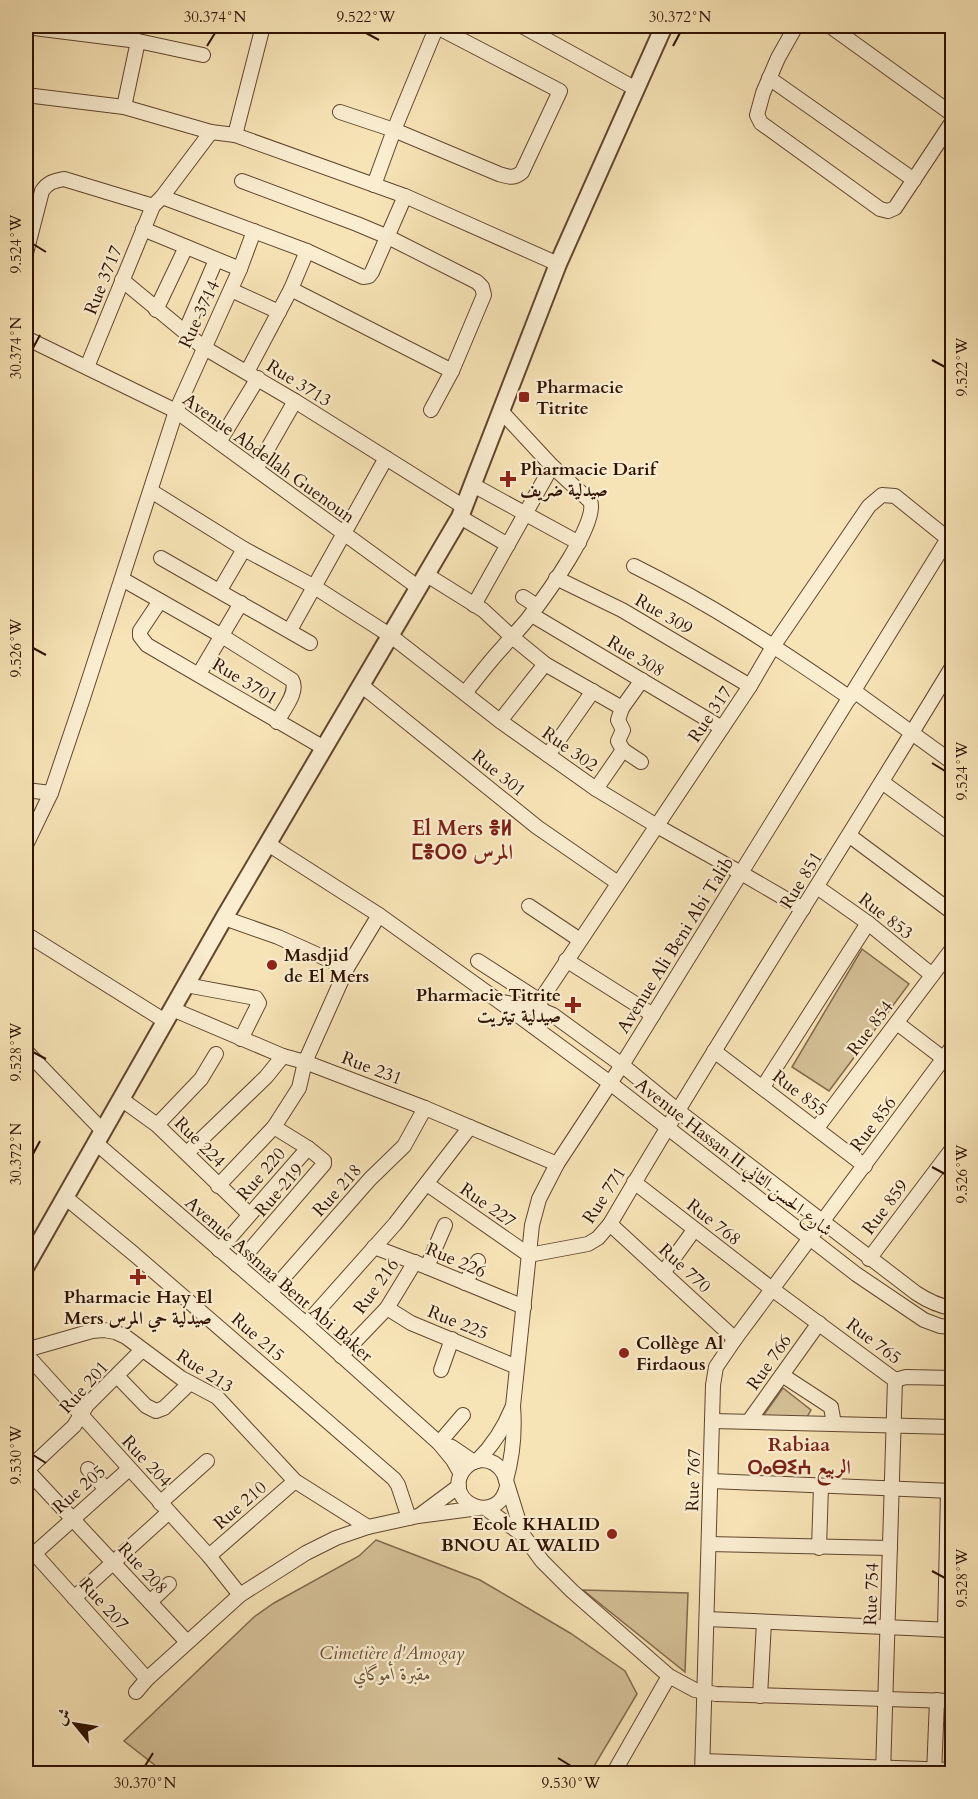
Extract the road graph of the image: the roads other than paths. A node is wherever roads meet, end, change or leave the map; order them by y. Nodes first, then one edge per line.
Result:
1 (263, 26) edge
2 (437, 26) edge
3 (664, 26) edge
4 (796, 26) edge
5 (830, 26) edge
6 (26, 27) edge
7 (530, 27) edge
8 (138, 41) junction
9 (203, 55) dead end
10 (769, 78) junction
11 (636, 89) junction
12 (26, 94) edge
13 (124, 107) junction
14 (340, 112) dead end
15 (952, 114) edge
16 (952, 122) edge
17 (394, 130) junction
18 (212, 132) junction
19 (234, 135) junction
20 (914, 180) junction
21 (242, 182) dead end
22 (374, 185) junction
23 (405, 196) junction
24 (158, 201) junction
25 (29, 224) edge
26 (143, 229) junction
27 (254, 231) junction
28 (388, 237) junction
29 (186, 246) junction
30 (307, 251) junction
31 (26, 253) edge
32 (216, 260) junction
33 (558, 264) junction
34 (240, 269) junction
35 (122, 280) junction
36 (291, 289) junction
37 (231, 290) junction
38 (156, 310) junction
39 (279, 312) junction
40 (185, 332) junction
41 (26, 338) edge
42 (203, 347) junction
43 (87, 367) junction
44 (452, 371) junction
45 (253, 375) junction
46 (296, 401) junction
47 (431, 410) dead end
48 (176, 411) junction
49 (501, 411) junction
50 (219, 442) junction
51 (386, 458) junction
52 (552, 466) junction
53 (256, 469) junction
54 (473, 485) junction
55 (151, 491) junction
56 (462, 512) junction
57 (526, 513) junction
58 (344, 534) junction
59 (951, 538) edge
60 (579, 543) junction
61 (508, 545) junction
62 (244, 549) junction
63 (161, 558) dead end
64 (634, 566) dead end
65 (556, 578) junction
66 (122, 579) junction
67 (423, 581) junction
68 (313, 586) junction
69 (220, 590) junction
70 (523, 597) dead end
71 (160, 601) junction
72 (241, 603) junction
73 (474, 605) junction
74 (534, 611) junction
75 (290, 630) junction
76 (222, 636) junction
77 (391, 636) junction
78 (512, 637) junction
79 (310, 643) dead end
80 (774, 645) junction
81 (545, 664) junction
82 (952, 668) edge
83 (199, 674) junction
84 (642, 680) junction
85 (361, 685) junction
86 (750, 686) junction
87 (593, 692) junction
88 (465, 693) junction
89 (852, 694) junction
90 (622, 708) junction
91 (500, 721) junction
92 (277, 722) junction
93 (722, 728) junction
94 (913, 733) junction
95 (324, 748) junction
96 (623, 750) junction
97 (548, 755) junction
98 (641, 762) dead end
99 (952, 762) edge
100 (882, 782) junction
101 (596, 789) junction
102 (26, 790) edge
103 (51, 793) junction
104 (657, 826) junction
105 (952, 832) edge
106 (850, 836) junction
107 (268, 844) junction
108 (26, 845) edge
109 (741, 873) junction
110 (618, 883) junction
111 (817, 887) junction
112 (529, 906) dead end
113 (803, 909) junction
114 (952, 912) edge
115 (379, 915) junction
116 (224, 918) junction
117 (868, 923) junction
118 (26, 934) edge
119 (580, 940) junction
120 (952, 949) edge
121 (566, 960) junction
122 (478, 961) dead end
123 (347, 969) junction
124 (932, 975) junction
125 (186, 985) junction
126 (500, 1002) junction
127 (540, 1005) junction
128 (169, 1015) junction
129 (653, 1015) junction
130 (897, 1023) junction
131 (533, 1026) junction
132 (242, 1039) junction
133 (952, 1047) edge
134 (26, 1051) edge
135 (714, 1051) junction
136 (216, 1054) dead end
137 (283, 1056) junction
138 (305, 1062) junction
139 (948, 1062) edge
140 (622, 1065) junction
141 (610, 1083) junction
142 (762, 1087) junction
143 (121, 1099) junction
144 (425, 1108) junction
145 (677, 1110) junction
146 (156, 1125) junction
147 (274, 1127) junction
148 (470, 1127) junction
149 (667, 1128) junction
150 (817, 1128) junction
151 (99, 1137) junction
152 (308, 1149) junction
153 (952, 1149) edge
154 (187, 1153) junction
155 (557, 1164) junction
156 (865, 1166) junction
157 (634, 1182) junction
158 (427, 1184) junction
159 (218, 1186) junction
160 (64, 1197) junction
161 (249, 1214) junction
162 (822, 1223) junction
163 (610, 1224) junction
164 (445, 1225) dead end
165 (694, 1230) junction
166 (810, 1239) junction
167 (374, 1246) junction
168 (219, 1250) junction
169 (529, 1255) junction
170 (869, 1259) junction
171 (478, 1261) dead end
172 (421, 1264) junction
173 (237, 1265) junction
174 (26, 1266) edge
175 (663, 1274) junction
176 (465, 1283) junction
177 (772, 1289) junction
178 (270, 1293) junction
179 (524, 1307) junction
180 (387, 1308) junction
181 (952, 1308) edge
182 (819, 1323) junction
183 (306, 1324) junction
184 (952, 1327) edge
185 (452, 1339) junction
186 (735, 1339) junction
187 (142, 1350) junction
188 (26, 1352) edge
189 (341, 1356) junction
190 (517, 1367) junction
191 (441, 1370) dead end
192 (782, 1375) junction
193 (117, 1376) junction
194 (952, 1378) edge
195 (896, 1380) junction
196 (190, 1383) junction
197 (513, 1406) junction
198 (463, 1415) dead end
199 (81, 1416) junction
200 (713, 1421) junction
201 (749, 1421) junction
202 (834, 1425) junction
203 (895, 1427) junction
204 (952, 1428) edge
205 (439, 1443) junction
206 (207, 1461) dead end
207 (475, 1461) junction
208 (88, 1469) dead end
209 (129, 1469) junction
210 (26, 1470) edge
211 (460, 1480) junction
212 (295, 1481) junction
213 (711, 1481) junction
214 (506, 1483) junction
215 (821, 1486) junction
216 (891, 1488) junction
217 (106, 1489) junction
218 (950, 1490) edge
219 (165, 1507) junction
220 (482, 1508) junction
221 (414, 1517) junction
222 (72, 1518) junction
223 (368, 1527) junction
224 (522, 1535) junction
225 (709, 1544) junction
226 (819, 1548) junction
227 (890, 1548) junction
228 (209, 1556) junction
229 (30, 1557) edge
230 (113, 1562) junction
231 (949, 1573) edge
232 (169, 1584) dead end
233 (240, 1595) junction
234 (74, 1598) junction
235 (150, 1602) junction
236 (707, 1619) junction
237 (764, 1622) junction
238 (888, 1626) junction
239 (949, 1630) edge
240 (187, 1642) junction
241 (669, 1676) junction
242 (147, 1679) junction
243 (136, 1692) dead end
244 (704, 1692) junction
245 (760, 1696) junction
246 (886, 1700) junction
247 (937, 1700) junction
248 (952, 1701) edge
249 (702, 1767) edge
250 (747, 1768) edge
251 (782, 1768) edge
252 (814, 1769) edge
253 (849, 1769) edge
254 (884, 1770) edge
255 (952, 1770) edge
256 (934, 1771) edge
257 (613, 1773) edge

1 - 19 street
2 - 17 street
2 - 17 street
3 - 11 street
4 - 10 street
5 - 15 street
6 - 8 street
7 - 11 street
8 - 9 street
8 - 13 street
10 - 20 street
10 - 20 street
11 - 33 street
12 - 13 street
13 - 18 street
14 - 17 street
16 - 20 street
17 - 22 street
18 - 19 street
18 - 24 street, Rue 3717
19 - 22 street
21 - 28 street
22 - 23 street
23 - 28 street
23 - 33 street
24 - 25 street
24 - 26 street, Rue 3717
24 - 27 street
25 - 31 street
26 - 29 street
26 - 35 street, Rue 3717
27 - 30 street
27 - 34 street, Rue 3714
28 - 30 street
28 - 44 street
29 - 32 street
29 - 38 street
30 - 36 street
32 - 34 street
32 - 40 street
33 - 49 street
34 - 37 street, Rue 3714
35 - 38 street, Rue 3713
35 - 43 street, Rue 3717
36 - 39 street
36 - 44 street
37 - 39 street
37 - 42 street, Rue 3714
38 - 40 street, Rue 3713
39 - 45 street
40 - 42 street, Rue 3713
41 - 43 street, Avenue Abdellah Guenoun
42 - 45 street, Rue 3713
42 - 48 street, Rue 3714
43 - 48 street, Avenue Abdellah Guenoun
44 - 47 street
45 - 46 street, Rue 3713
45 - 50 street
46 - 51 street, Rue 3713
46 - 53 street
48 - 50 street, Avenue Abdellah Guenoun
48 - 55 street, Rue 3714
49 - 52 street
49 - 54 street
50 - 53 street, Avenue Abdellah Guenoun
51 - 56 street, Rue 3713
51 - 58 street
52 - 57 street
52 - 60 street
53 - 58 street, Avenue Abdellah Guenoun
54 - 56 street
54 - 57 street
55 - 62 street, Rue 302
55 - 66 street, Rue 3714
56 - 61 street, Rue 3713
56 - 67 street
57 - 60 street
57 - 61 street
58 - 67 street, Avenue Abdellah Guenoun
58 - 68 street
59 - 80 street, Rue 317
59 - 89 street, Avenue Ali Beni Abi Talib
60 - 65 street
61 - 73 street
62 - 68 street, Rue 302
62 - 69 street
63 - 69 street
64 - 80 street
65 - 74 street
65 - 86 street, Rue 309
66 - 71 street
66 - 103 street, Rue 3714
67 - 73 street, Avenue Abdellah Guenoun
67 - 77 street
68 - 75 street
68 - 77 street, Rue 302
69 - 72 street
70 - 74 street, Rue 308
71 - 76 street
71 - 83 street, Rue 3701
72 - 75 street
72 - 76 street
73 - 78 street, Avenue Abdellah Guenoun
74 - 78 street
74 - 84 street, Rue 308
75 - 79 street
76 - 83 street
76 - 92 street
77 - 85 street
77 - 88 street, Rue 302
78 - 81 street, Avenue Abdellah Guenoun
78 - 88 street
80 - 86 street, Rue 317
80 - 89 street
81 - 87 street, Avenue Abdellah Guenoun
81 - 91 street
82 - 94 street, Rue 851
83 - 92 street, Rue 3701
84 - 90 street
84 - 93 street, Rue 308
85 - 95 street
85 - 110 street, Rue 301
86 - 93 street, Rue 317
87 - 90 street, Avenue Abdellah Guenoun
87 - 97 street
88 - 91 street, Rue 302
89 - 94 street
89 - 109 street, Avenue Ali Beni Abi Talib
90 - 96 street
91 - 97 street, Rue 302
92 - 95 street, Rue 3701
93 - 104 street, Rue 317
94 - 99 street
94 - 100 street, Rue 851
95 - 107 street
96 - 98 street
96 - 101 street
97 - 101 street, Rue 302
100 - 105 street
100 - 106 street, Rue 851
101 - 104 street, Rue 302
102 - 103 street
103 - 108 street, Rue 3714
104 - 109 street, Rue 302
104 - 110 street, Rue 317
106 - 111 street, Rue 851
106 - 114 street
107 - 115 street, Avenue Hassan II شارع الحسن الثاني
107 - 116 street
109 - 113 street, Rue 302
109 - 129 street, Avenue Ali Beni Abi Talib
110 - 119 street, Rue 317
111 - 113 street, Rue 851
111 - 117 street, Rue 853
112 - 119 street
113 - 135 street, Rue 851
115 - 123 street
115 - 126 street, Avenue Hassan II شارع الحسن الثاني
116 - 123 street
116 - 125 street
117 - 124 street, Rue 853
117 - 142 street
118 - 128 street, Rue 231
119 - 121 street, Rue 317
120 - 124 street, Rue 854
121 - 127 street, Rue 317
121 - 129 street
122 - 127 street
123 - 138 street
124 - 130 street, Rue 854
125 - 128 street
125 - 132 street
126 - 127 street, Avenue Hassan II شارع الحسن الثاني
126 - 131 street, Avenue Hassan II شارع الحسن الثاني
127 - 131 street, Rue 317
127 - 140 street, Avenue Hassan II شارع الحسن الثاني
128 - 132 street, Rue 231
128 - 143 street
129 - 140 street, Avenue Ali Beni Abi Talib
130 - 139 street
130 - 150 street, Rue 854
131 - 141 street, Avenue Hassan II شارع الحسن الثاني
132 - 137 street, Rue 231
133 - 139 street, Rue 856
134 - 151 street, Avenue Assmaa Bent Abi Baker
135 - 142 street, Rue 855
135 - 145 street, Rue 851
136 - 146 street
137 - 138 street, Rue 231
137 - 154 street
138 - 144 street, Rue 231
138 - 147 street
139 - 156 street, Rue 856
140 - 141 street, Avenue Ali Beni Abi Talib
140 - 145 street, Avenue Hassan II شارع الحسن الثاني
141 - 149 street, Avenue Hassan II شارع الحسن الثاني
141 - 155 street, Avenue Ali Beni Abi Talib
142 - 150 street, Rue 855
143 - 146 street, Rue 224
143 - 151 street
144 - 148 street, Rue 231
144 - 178 street, Rue 218
145 - 149 street, Rue 771
145 - 162 street, Avenue Hassan II شارع الحسن الثاني
146 - 154 street, Rue 224
147 - 152 street
147 - 159 street
148 - 155 street, Rue 231
148 - 158 street
149 - 157 street, Rue 771
149 - 166 street, Avenue Hassan II شارع الحسن الثاني
150 - 156 street, Rue 855
151 - 160 street
151 - 168 street, Avenue Assmaa Bent Abi Baker
152 - 161 street, Rue 220
152 - 173 street, Rue 219
153 - 170 street, Rue 859
154 - 159 street, Rue 224
155 - 169 street, Avenue Ali Beni Abi Talib
156 - 162 street, Rue 856
157 - 163 street, Rue 771
157 - 165 street, Rue 768
158 - 167 street
158 - 169 street, Rue 227
159 - 161 street, Rue 224
160 - 174 street
160 - 221 street, Rue 215
161 - 168 street, Rue 220
162 - 166 street, Rue 767
162 - 170 street, Avenue Hassan II شارع الحسن الثاني
163 - 169 street, Rue 771
163 - 175 street, Rue 770
164 - 172 street, Rue 216
165 - 175 street
165 - 177 street, Rue 768
166 - 177 street, Rue 767
166 - 184 street, Avenue Hassan II شارع الحسن الثاني
167 - 172 street, Rue 226
167 - 183 street
168 - 173 street, Avenue Assmaa Bent Abi Baker
169 - 179 street, Avenue Ali Beni Abi Talib
170 - 181 street, Avenue Hassan II شارع الحسن الثاني
171 - 176 street
172 - 176 street, Rue 226
172 - 180 street, Rue 216
173 - 178 street, Avenue Assmaa Bent Abi Baker
175 - 186 street, Rue 770
176 - 179 street, Rue 226
177 - 182 street, Rue 765
177 - 186 street, Rue 767
178 - 183 street, Avenue Assmaa Bent Abi Baker
179 - 190 street, Avenue Ali Beni Abi Talib
180 - 185 street, Rue 225
180 - 189 street, Rue 216
182 - 192 street, Rue 766
182 - 195 street, Rue 765
183 - 189 street, Avenue Assmaa Bent Abi Baker
185 - 190 street, Rue 225
185 - 191 street
186 - 200 street, Rue 767
187 - 188 street, Rue 213
187 - 193 street, Rue 201
187 - 196 street, Rue 213
188 - 199 street, Rue 204
189 - 205 street, Avenue Assmaa Bent Abi Baker
190 - 197 street, Avenue Ali Beni Abi Talib
192 - 201 street, Rue 766
192 - 202 street
193 - 196 street
193 - 199 street, Rue 201
194 - 195 street
195 - 203 street, Rue 765
196 - 212 street, Rue 213
197 - 207 street, Avenue Ali Beni Abi Talib
197 - 214 street, Avenue Ali Beni Abi Talib
198 - 205 street
199 - 209 street, Rue 204
199 - 210 street, Rue 201
200 - 201 street
200 - 213 street, Rue 767
201 - 202 street
202 - 203 street
203 - 204 street
203 - 216 street, Rue 765
205 - 207 street, Avenue Assmaa Bent Abi Baker
205 - 211 street, Avenue Assmaa Bent Abi Baker
206 - 219 street
207 - 211 street
207 - 214 street
208 - 217 street
209 - 217 street, Rue 205
209 - 219 street, Rue 204
210 - 222 street, Rue 208
211 - 220 street
211 - 221 street
212 - 223 street, Rue 213
212 - 228 street, Rue 210
213 - 215 street
213 - 225 street, Rue 767
214 - 220 street
214 - 224 street
215 - 216 street
215 - 226 street
216 - 218 street
216 - 227 street, Rue 754
217 - 222 street, Rue 205
218 - 231 street
219 - 228 street, Rue 204
219 - 230 street
220 - 221 street
220 - 224 street
221 - 223 street
222 - 229 street, Rue 205
222 - 230 street, Rue 208
223 - 233 street
224 - 241 street
225 - 226 street
225 - 236 street, Rue 767
226 - 227 street
227 - 238 street, Rue 754
228 - 233 street, Rue 204
229 - 234 street, Rue 207
230 - 234 street
230 - 235 street, Rue 208
231 - 239 street
232 - 235 street
233 - 240 street
234 - 242 street, Rue 207
235 - 240 street, Rue 208
236 - 237 street
236 - 244 street, Rue 767
237 - 238 street
237 - 245 street
238 - 239 street
238 - 246 street, Rue 754
240 - 242 street
241 - 244 street
241 - 257 street
242 - 243 street
244 - 245 street
244 - 249 street, Rue 767
245 - 246 street
246 - 247 street
246 - 254 street, Rue 754
247 - 248 street
247 - 256 street
249 - 250 street
250 - 251 street
251 - 252 street
252 - 253 street
253 - 254 street
254 - 256 street
255 - 256 street

